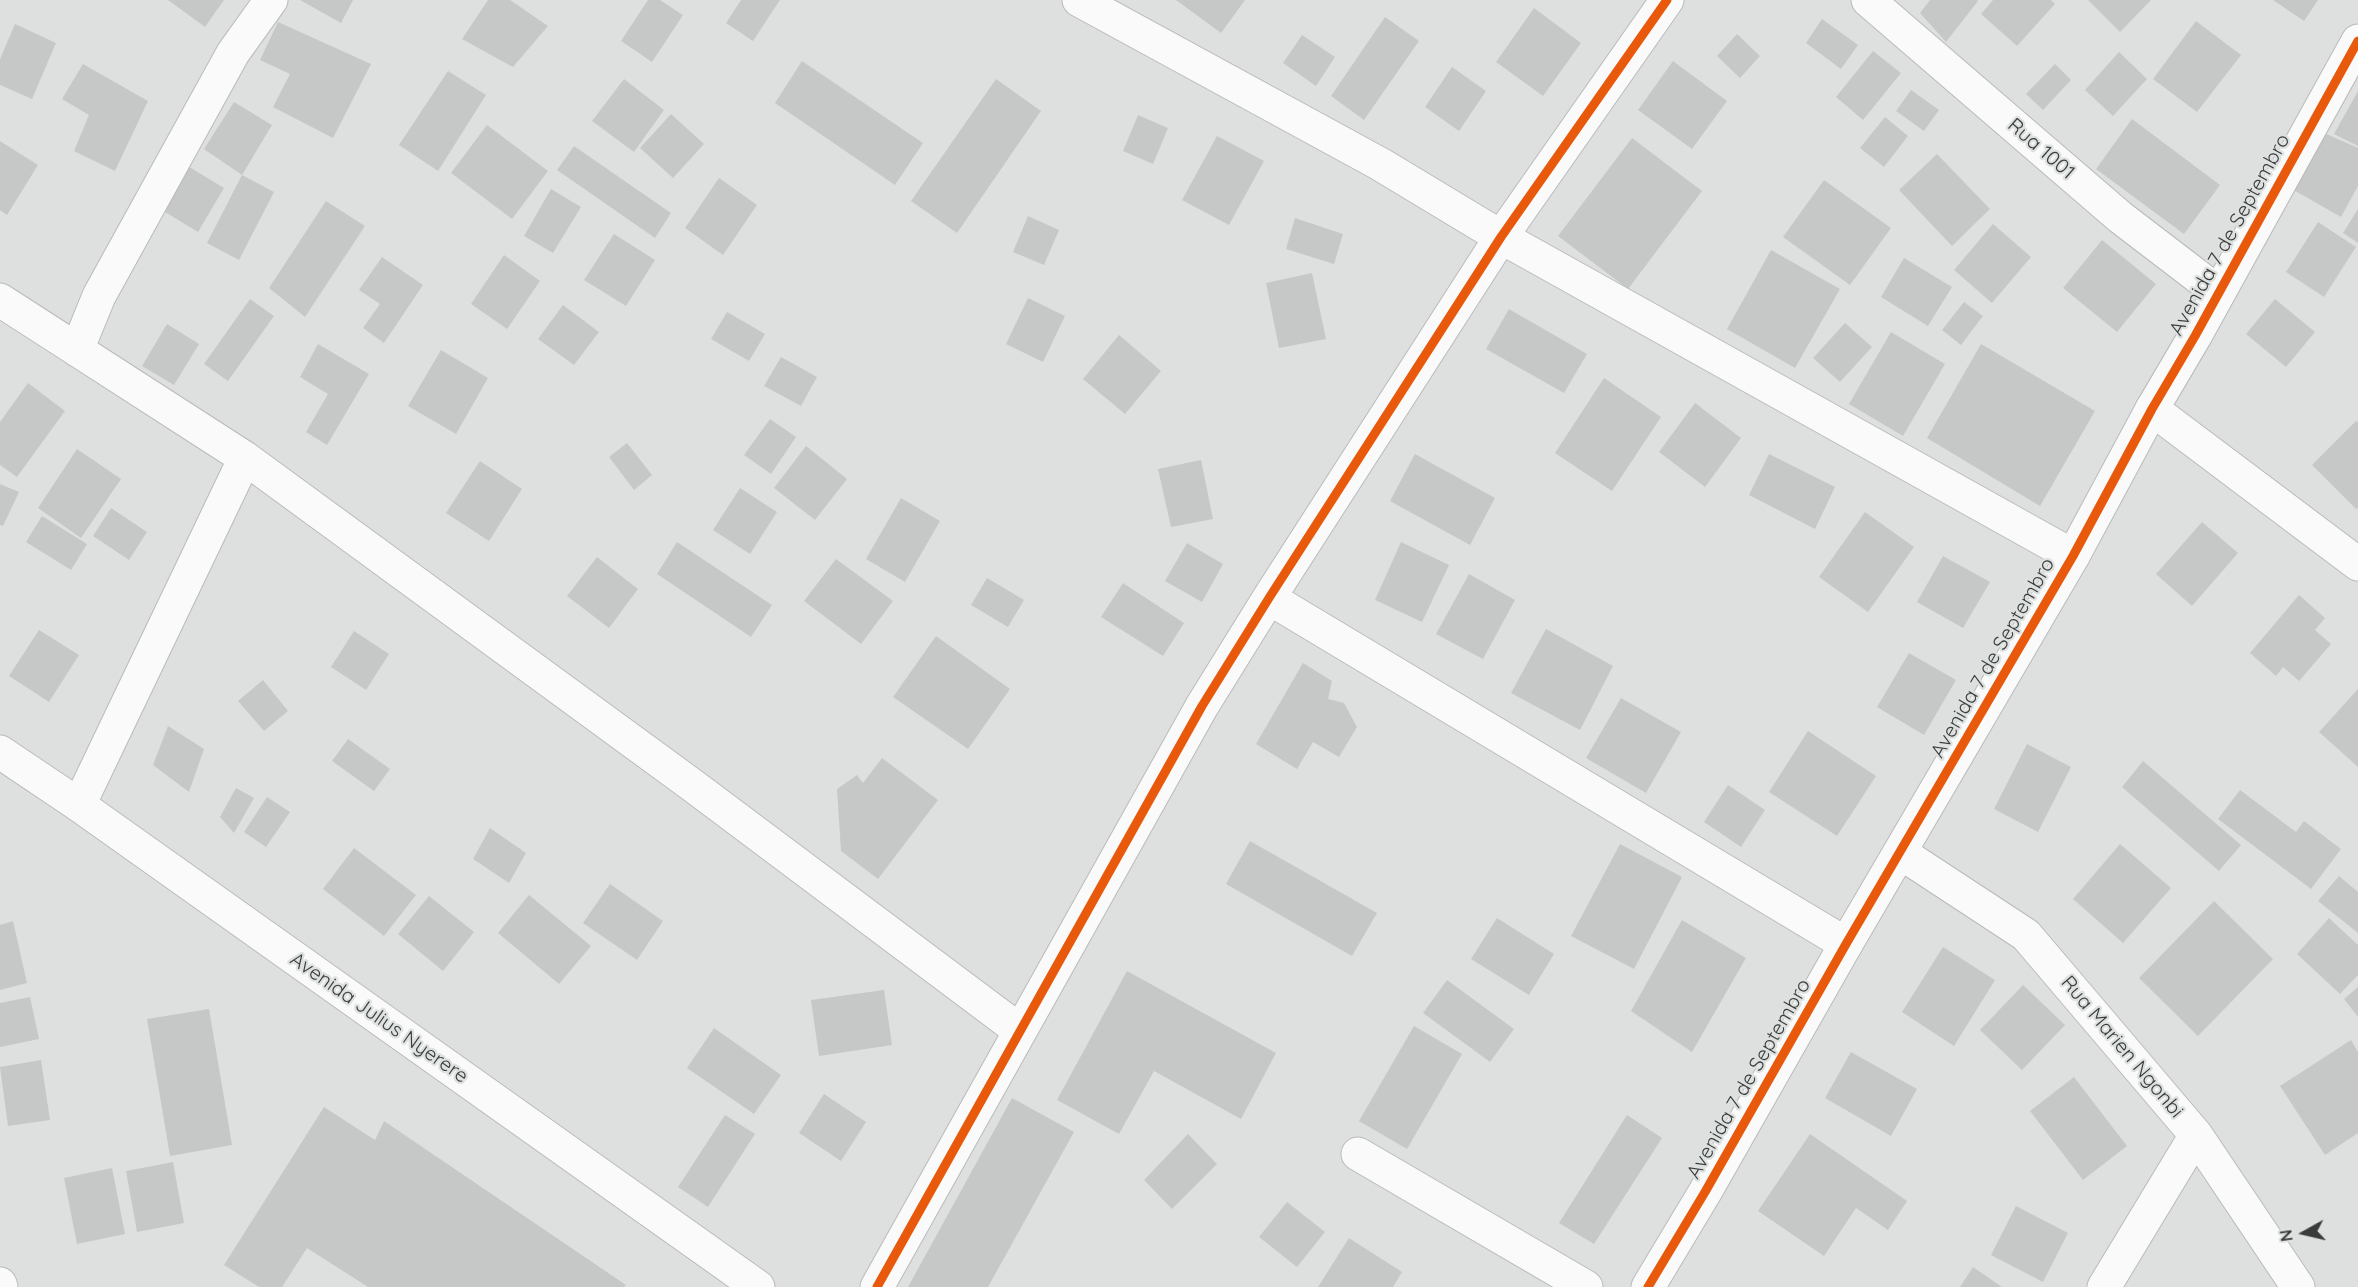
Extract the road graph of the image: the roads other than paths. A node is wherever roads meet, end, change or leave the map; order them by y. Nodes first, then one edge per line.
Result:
1 (271, 0) edge
2 (1079, 0) edge
3 (1668, 0) edge
4 (1868, 0) edge
5 (2358, 41) edge
6 (1501, 237) junction
7 (2218, 292) junction
8 (0, 300) edge
9 (76, 350) junction
10 (2152, 409) junction
11 (245, 458) junction
12 (2073, 556) junction
13 (2358, 564) edge
14 (1269, 598) junction
15 (0, 752) edge
16 (79, 805) junction
17 (1901, 853) junction
18 (1846, 944) junction
19 (1019, 1030) junction
20 (2196, 1135) junction
21 (1358, 1154) dead end
22 (758, 1287) edge
23 (877, 1287) edge
24 (1586, 1287) edge
25 (1647, 1287) edge
26 (2104, 1287) edge
27 (2298, 1287) edge

1 - 9 street
2 - 6 street
3 - 6 street
4 - 7 street, Rua 1001
5 - 7 street, Avenida 7 de Septembro
6 - 12 street
6 - 14 street
7 - 10 street, Avenida 7 de Septembro
8 - 9 street
9 - 11 street
10 - 12 street, Avenida 7 de Septembro
10 - 13 street
11 - 16 street
11 - 19 street
12 - 17 street, Avenida 7 de Septembro
14 - 18 street
14 - 19 street
15 - 16 street, Avenida Julius Nyerere
16 - 22 street, Avenida Julius Nyerere
17 - 18 street, Avenida 7 de Septembro
17 - 20 street, Rua Marien Ngonbi
18 - 25 street, Avenida 7 de Septembro
19 - 23 street
20 - 26 street
20 - 27 street, Rua Marien Ngonbi
21 - 24 street

